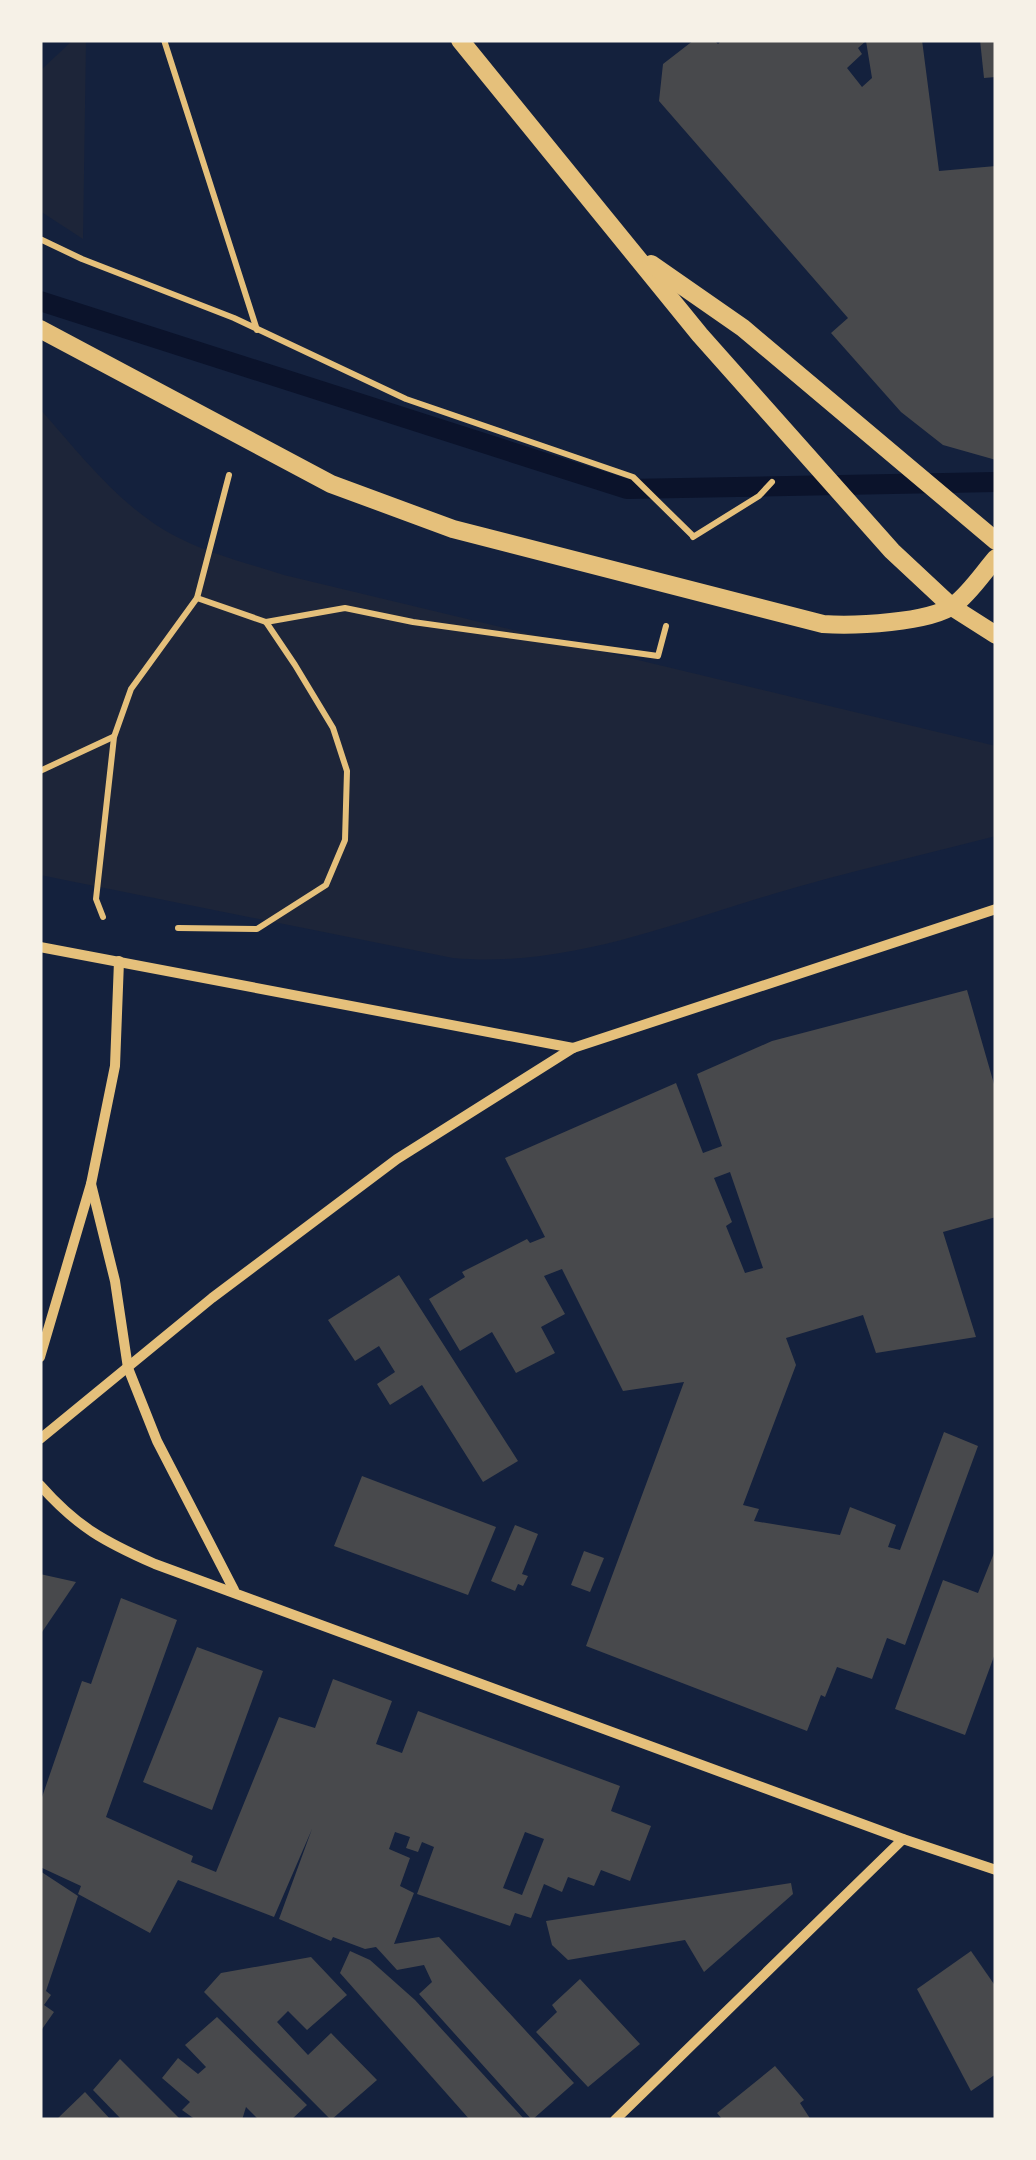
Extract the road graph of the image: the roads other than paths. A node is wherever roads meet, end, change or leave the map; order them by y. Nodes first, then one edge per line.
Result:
1 (460, 40) edge
2 (634, 253) junction
3 (40, 329) edge
4 (996, 541) edge
5 (996, 558) edge
6 (952, 607) junction
7 (996, 635) edge
8 (996, 909) edge
9 (40, 947) edge
10 (118, 961) junction
11 (573, 1048) junction
12 (91, 1184) junction
13 (40, 1356) edge
14 (128, 1368) junction
15 (40, 1439) edge
16 (40, 1485) edge
17 (234, 1591) junction
18 (904, 1839) junction
19 (996, 1870) edge
20 (615, 2120) edge

1 - 2 street
2 - 4 street
2 - 6 street
3 - 6 street
5 - 6 street
6 - 7 street
8 - 11 street
9 - 10 street
10 - 11 street
10 - 12 street
11 - 14 street
12 - 13 street
12 - 14 street
14 - 15 street
14 - 17 street
16 - 17 street
17 - 18 street
18 - 19 street
18 - 20 street

